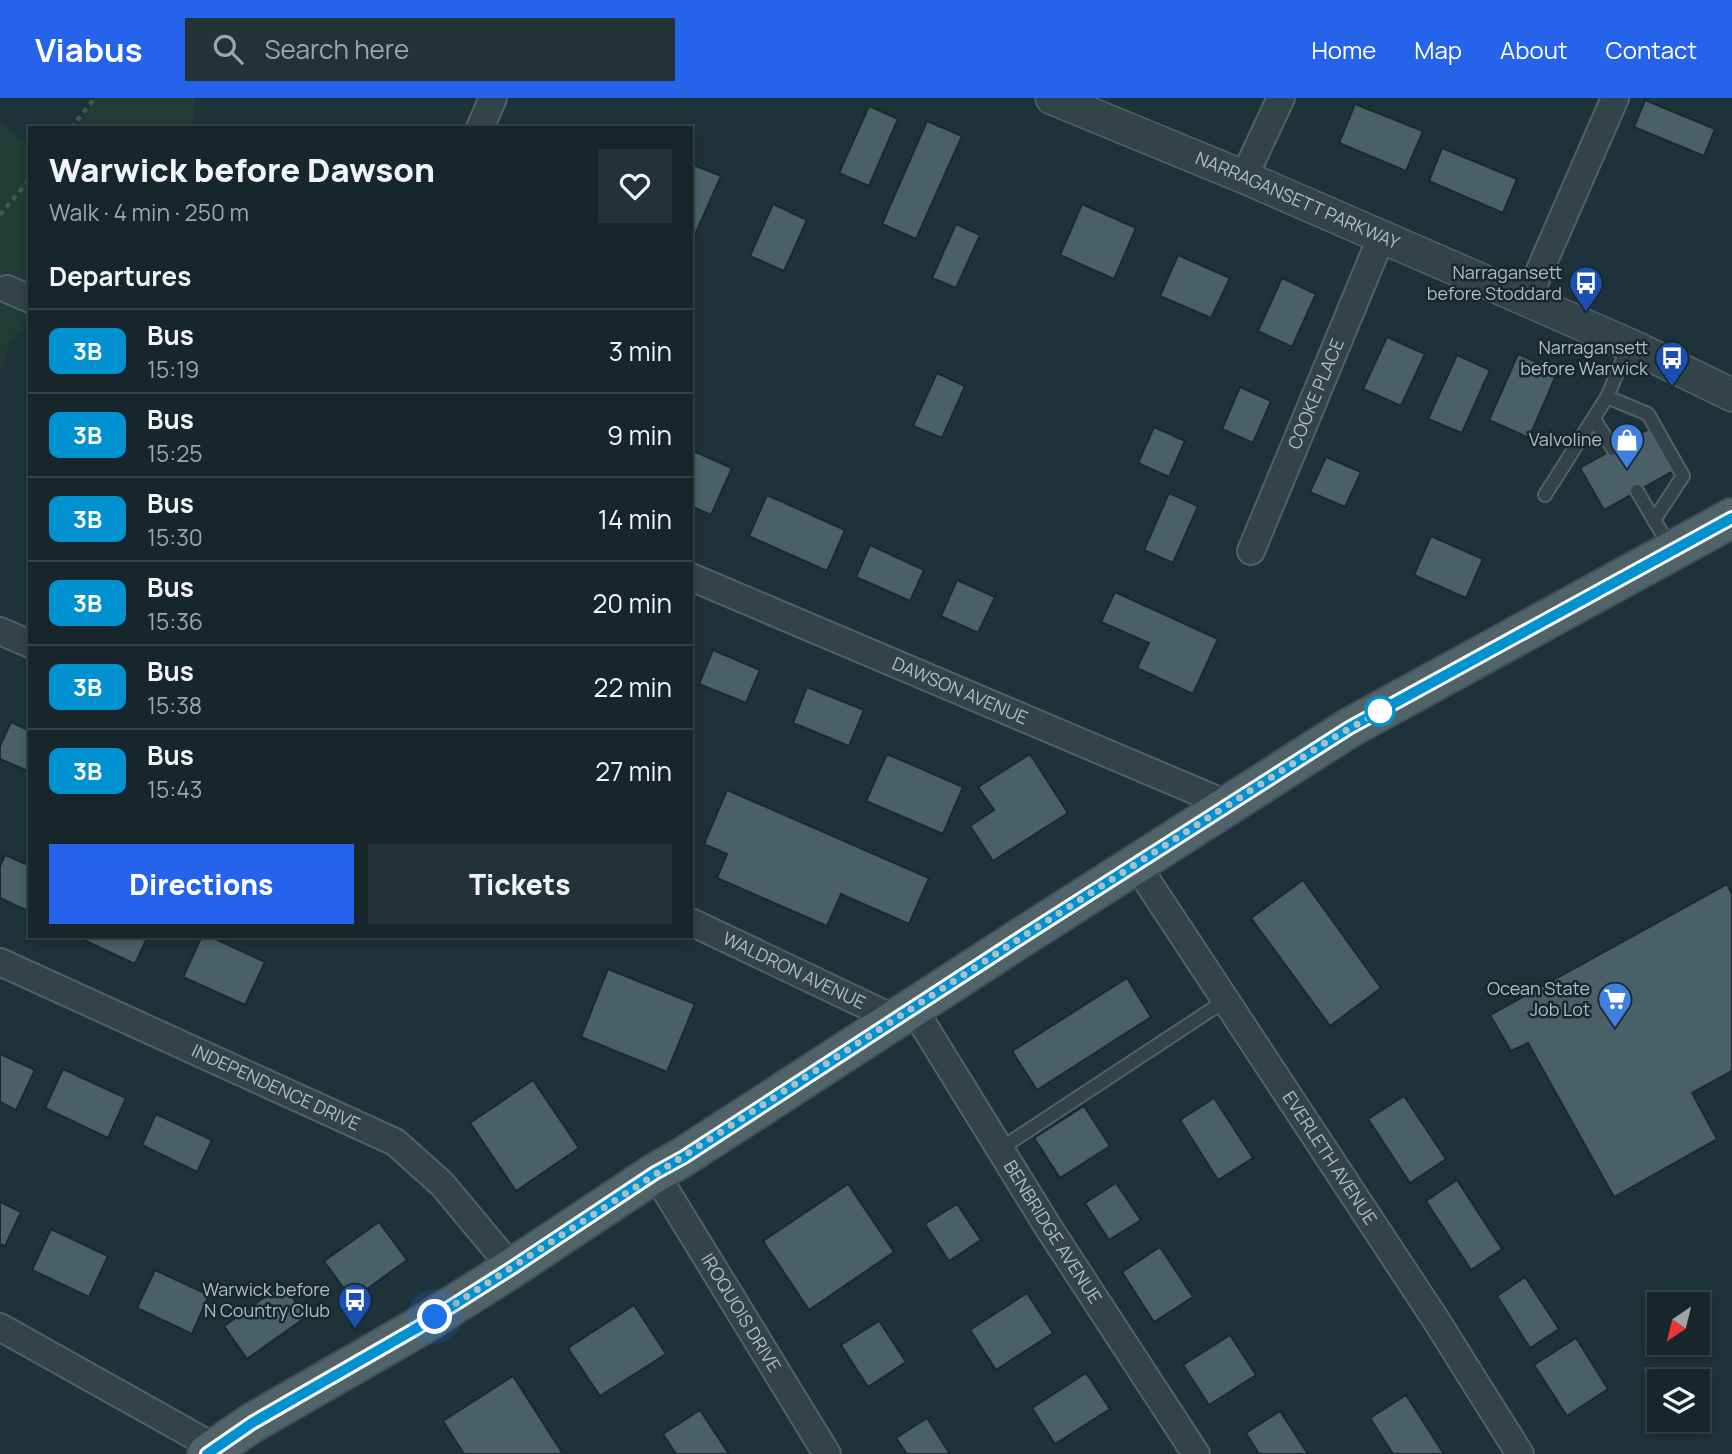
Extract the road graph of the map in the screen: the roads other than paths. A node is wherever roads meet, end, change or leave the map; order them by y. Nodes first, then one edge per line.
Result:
1 (493, 98) edge
2 (1052, 98) edge
3 (1281, 98) edge
4 (1615, 98) edge
5 (481, 126) edge
6 (1244, 177) junction
7 (1381, 238) junction
8 (1527, 300) junction
9 (1629, 344) junction
10 (1732, 395) edge
11 (1607, 397) junction
12 (1594, 419) junction
13 (1613, 450) dead end
14 (1637, 491) dead end
15 (1545, 495) dead end
16 (1732, 519) edge
17 (1663, 536) junction
18 (1251, 551) dead end
19 (693, 578) edge
20 (0, 631) edge
21 (28, 643) edge
22 (1229, 804) junction
23 (1136, 864) junction
24 (693, 923) edge
25 (0, 962) edge
26 (1226, 1000) junction
27 (904, 1014) junction
28 (1000, 1149) junction
29 (655, 1173) junction
30 (512, 1268) junction
31 (0, 1327) edge
32 (212, 1451) edge
33 (827, 1454) edge
34 (1196, 1454) edge
35 (1520, 1454) edge

1 - 5 street
2 - 6 street, NARRAGANSETT PARKWAY
3 - 6 street
4 - 8 street
6 - 7 street, NARRAGANSETT PARKWAY
7 - 8 street, NARRAGANSETT PARKWAY
7 - 18 street, COOKE PLACE
8 - 9 street, NARRAGANSETT PARKWAY
9 - 10 street, NARRAGANSETT PARKWAY
9 - 11 lane
11 - 12 lane
11 - 17 lane
12 - 13 lane
12 - 15 lane
14 - 17 lane
16 - 17 main road
17 - 22 main road
19 - 22 street, DAWSON AVENUE
20 - 21 street
22 - 23 main road
23 - 26 street, EVERLETH AVENUE
23 - 27 main road
24 - 27 street, WALDRON AVENUE
25 - 30 street, INDEPENDENCE DRIVE
26 - 28 lane
26 - 35 street, EVERLETH AVENUE
27 - 28 street, BENBRIDGE AVENUE
27 - 29 main road
28 - 34 street, BENBRIDGE AVENUE
29 - 30 main road
29 - 33 street, IROQUOIS DRIVE
30 - 32 main road
31 - 32 street

